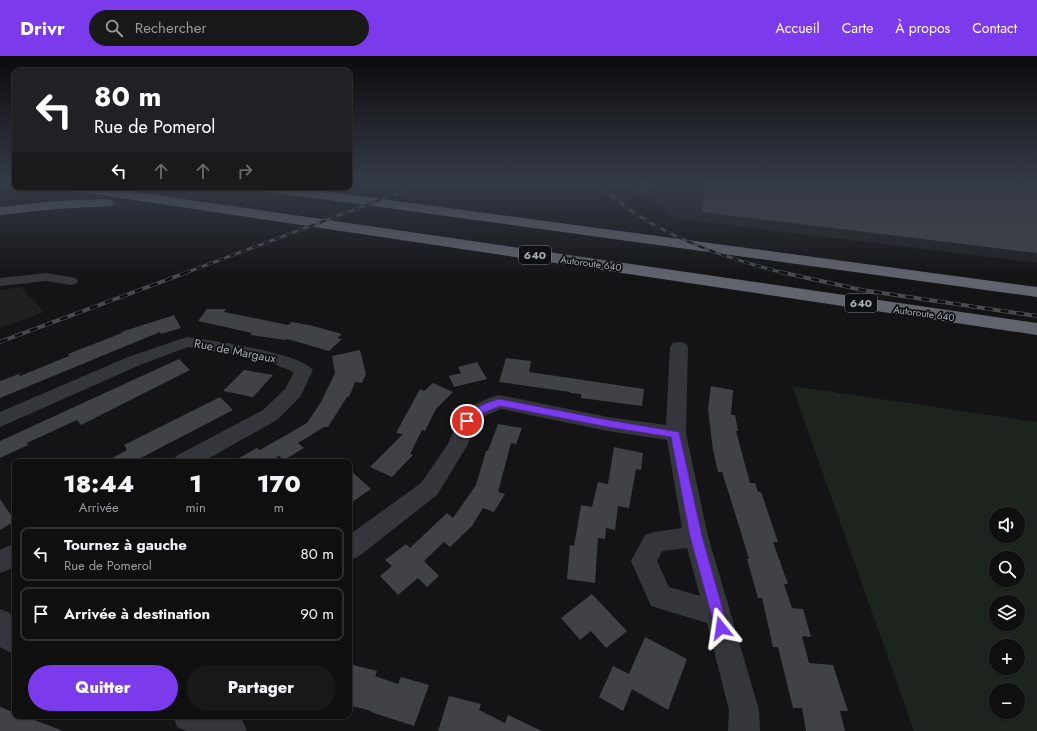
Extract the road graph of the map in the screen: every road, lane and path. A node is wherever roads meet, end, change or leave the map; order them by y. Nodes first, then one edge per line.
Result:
1 (226, 214) edge
2 (255, 214) edge
3 (458, 214) edge
4 (527, 214) edge
5 (300, 220) junction
6 (71, 281) dead end
7 (0, 282) edge
8 (1037, 288) edge
9 (1037, 292) edge
10 (1037, 329) edge
11 (679, 347) dead end
12 (0, 420) edge
13 (676, 434) junction
14 (189, 459) edge
15 (696, 536) junction
16 (352, 547) edge
17 (12, 556) edge
18 (0, 562) edge
19 (718, 614) junction
20 (0, 622) edge
21 (12, 639) edge
22 (201, 719) edge
23 (231, 731) edge
24 (744, 731) edge

1 - 5 highway
2 - 5 highway, Autoroute 640 / 640
3 - 9 highway
4 - 8 highway
5 - 10 highway, Autoroute 640 / 640
6 - 7 street
11 - 13 street
12 - 14 street, Rue de Margaux
13 - 15 street
13 - 16 street
15 - 19 street
15 - 19 street
17 - 18 street
19 - 24 street
20 - 21 street
22 - 23 street

